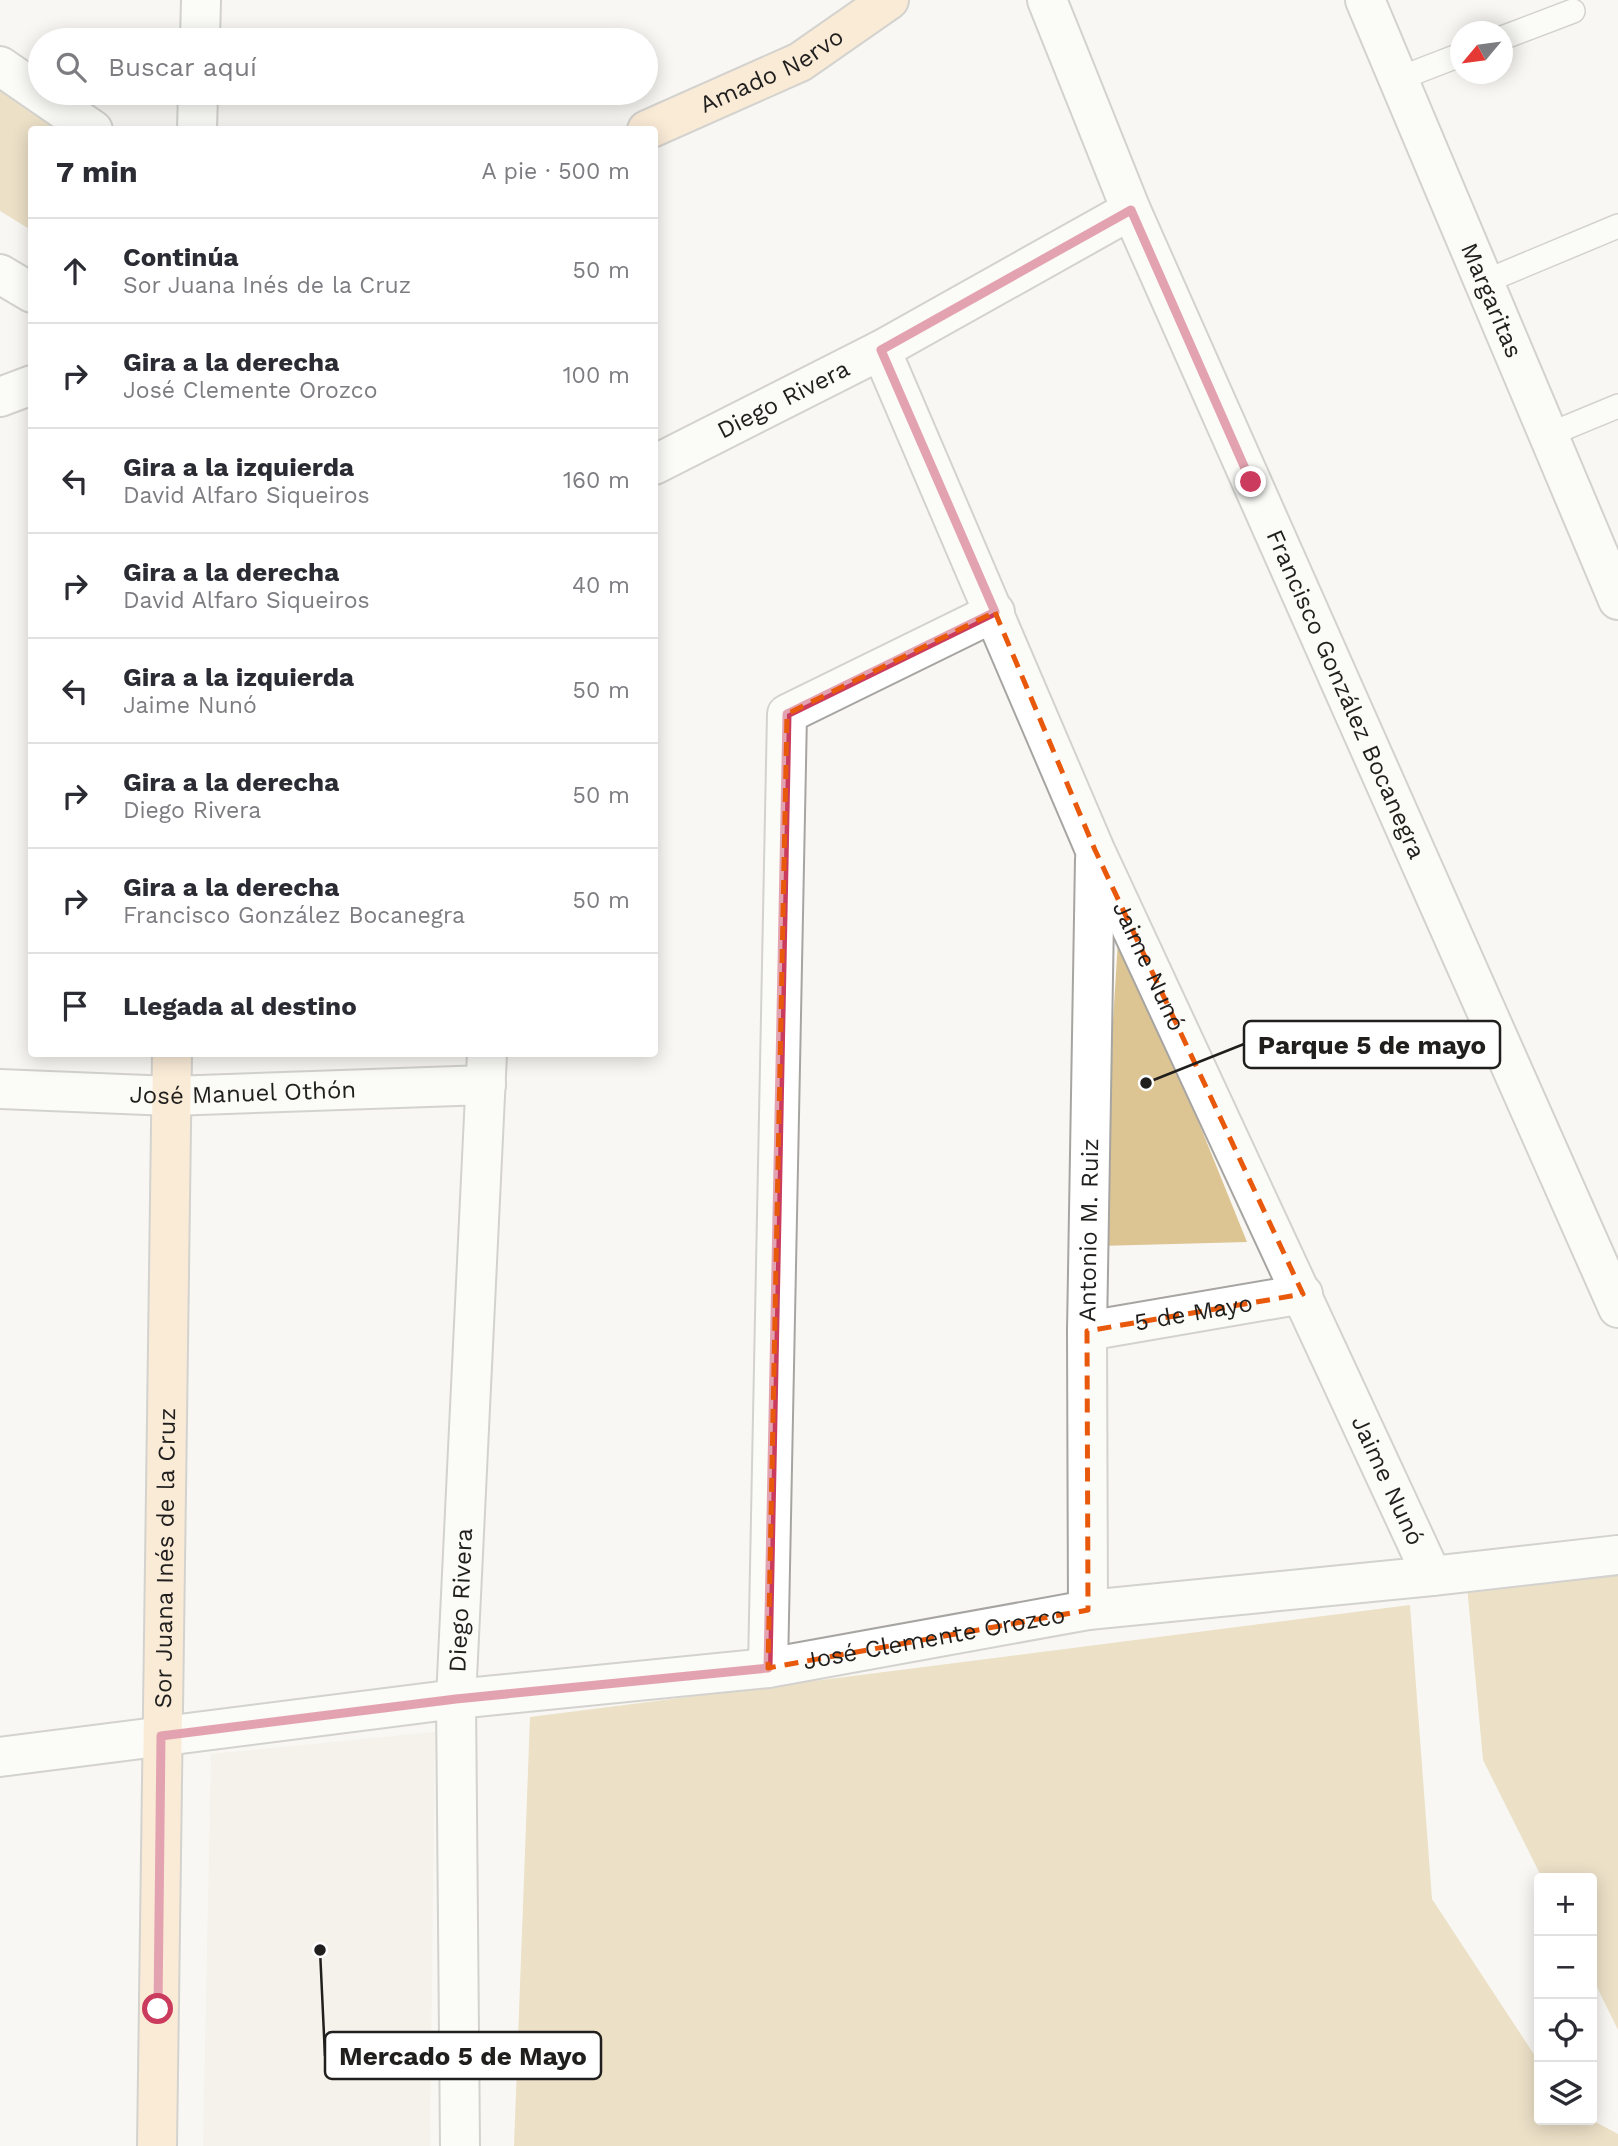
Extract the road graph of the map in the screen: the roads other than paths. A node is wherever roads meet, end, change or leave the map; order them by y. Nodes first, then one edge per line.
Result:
1 (201, 0) edge
2 (889, 0) edge
3 (1046, 0) edge
4 (1365, 0) edge
5 (1573, 11) dead end
6 (200, 28) edge
7 (1513, 34) edge
8 (1450, 59) edge
9 (0, 66) edge
10 (1398, 79) junction
11 (28, 85) edge
12 (57, 105) edge
13 (198, 105) edge
14 (87, 126) edge
15 (197, 126) edge
16 (656, 126) edge
17 (1131, 210) junction
18 (1618, 226) edge
19 (0, 274) edge
20 (1484, 282) junction
21 (28, 291) edge
22 (881, 350) junction
23 (28, 386) edge
24 (0, 397) edge
25 (1618, 405) edge
26 (1548, 435) junction
27 (658, 463) edge
28 (1617, 594) edge
29 (995, 612) junction
30 (1095, 850) junction
31 (172, 1057) edge
32 (486, 1069) edge
33 (0, 1089) edge
34 (171, 1096) junction
35 (1303, 1294) junction
36 (1618, 1308) edge
37 (1087, 1331) junction
38 (1618, 1555) edge
39 (1432, 1576) junction
40 (1088, 1611) junction
41 (768, 1668) junction
42 (456, 1699) junction
43 (161, 1736) junction
44 (0, 1757) edge
45 (157, 2146) edge
46 (460, 2146) edge

1 - 6 street
2 - 16 main road, Amado Nervo
3 - 17 street, Francisco González Bocanegra
4 - 10 street, Margaritas
5 - 7 lane
8 - 10 lane
9 - 11 street
10 - 20 street, Margaritas
12 - 14 street
13 - 15 street
17 - 22 street, Diego Rivera
17 - 36 street, Francisco González Bocanegra
18 - 20 lane
19 - 21 street
20 - 26 street, Margaritas
22 - 27 street, Diego Rivera
22 - 29 street, Jaime Nunó
23 - 24 street
25 - 26 lane
26 - 28 street, Margaritas
29 - 30 street, Jaime Nunó
29 - 41 street
30 - 35 street, Jaime Nunó
30 - 37 street, Antonio M. Ruiz
31 - 34 main road, Sor Juana Inés de la Cruz
32 - 34 street, José Manuel Othón
32 - 42 street, Diego Rivera
33 - 34 street, José Manuel Othón
34 - 43 main road, Sor Juana Inés de la Cruz
35 - 37 street, 5 de Mayo
35 - 39 street, Jaime Nunó
37 - 40 street, Antonio M. Ruiz
38 - 39 street, José Clemente Orozco
39 - 40 street, José Clemente Orozco
40 - 41 street, José Clemente Orozco
41 - 42 street, José Clemente Orozco
42 - 43 street, José Clemente Orozco
42 - 46 street, Diego Rivera
43 - 44 street, José Clemente Orozco
43 - 45 main road, Sor Juana Inés de la Cruz

